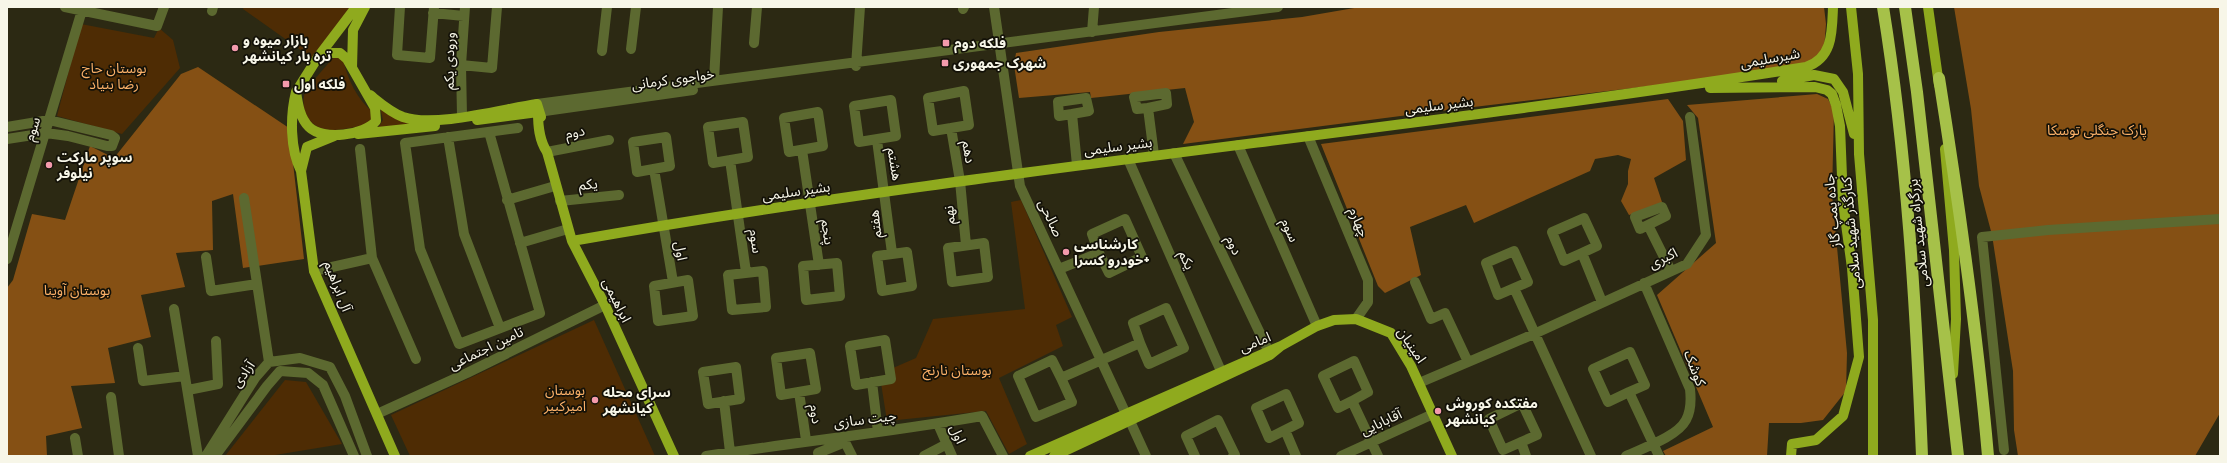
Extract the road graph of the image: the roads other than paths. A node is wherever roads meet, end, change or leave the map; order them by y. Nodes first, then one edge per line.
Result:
1 (65, 7) edge
2 (164, 7) edge
3 (356, 7) edge
4 (365, 7) edge
5 (400, 7) edge
6 (497, 7) edge
7 (607, 7) edge
8 (636, 7) edge
9 (718, 7) edge
10 (757, 7) edge
11 (860, 7) edge
12 (994, 7) edge
13 (1094, 7) edge
14 (1274, 7) edge
15 (1278, 7) edge
16 (1833, 7) edge
17 (1851, 7) edge
18 (1882, 7) edge
19 (1904, 7) edge
20 (1928, 7) edge
21 (82, 9) edge
22 (434, 10) edge
23 (465, 12) edge
24 (1092, 32) junction
25 (754, 43) dead end
26 (999, 44) junction
27 (631, 49) dead end
28 (602, 51) dead end
29 (318, 57) junction
30 (856, 64) junction
31 (461, 65) junction
32 (352, 68) junction
33 (1939, 78) junction
34 (714, 80) junction
35 (1699, 86) junction
36 (1752, 86) junction
37 (363, 89) junction
38 (1668, 89) joint
39 (296, 92) junction
40 (538, 108) junction
41 (1148, 108) dead end
42 (1072, 114) dead end
43 (462, 116) junction
44 (1690, 117) dead end
45 (49, 120) junction
46 (7, 127) edge
47 (518, 128) dead end
48 (951, 128) junction
49 (489, 132) junction
50 (46, 133) junction
51 (350, 133) junction
52 (334, 136) junction
53 (1308, 136) junction
54 (448, 137) junction
55 (7, 140) edge
56 (609, 140) dead end
57 (877, 140) junction
58 (1238, 145) junction
59 (360, 149) dead end
60 (802, 150) junction
61 (547, 152) junction
62 (1174, 153) junction
63 (1859, 154) junction
64 (1154, 155) junction
65 (1128, 159) junction
66 (730, 160) junction
67 (1077, 165) junction
68 (654, 169) junction
69 (301, 171) junction
70 (1018, 173) junction
71 (960, 181) junction
72 (555, 186) junction
73 (885, 192) junction
74 (619, 195) dead end
75 (244, 198) dead end
76 (507, 200) junction
77 (560, 201) junction
78 (810, 203) junction
79 (738, 214) junction
80 (2220, 219) edge
81 (662, 225) junction
82 (1648, 225) dead end
83 (568, 229) junction
84 (572, 241) junction
85 (520, 243) junction
86 (966, 245) junction
87 (1099, 253) junction
88 (1582, 253) junction
89 (892, 254) junction
90 (206, 257) dead end
91 (372, 258) junction
92 (7, 259) edge
93 (819, 265) junction
94 (1059, 269) junction
95 (314, 271) junction
96 (1671, 271) junction
97 (746, 272) junction
98 (673, 282) junction
99 (1415, 282) dead end
100 (257, 284) junction
101 (1644, 284) junction
102 (1514, 288) junction
103 (1602, 302) junction
104 (605, 305) junction
105 (174, 309) dead end
106 (1356, 320) junction
107 (1317, 326) junction
108 (500, 328) junction
109 (1534, 334) junction
110 (216, 341) dead end
111 (1140, 343) junction
112 (1281, 346) junction
113 (138, 348) dead end
114 (1268, 350) junction
115 (416, 359) dead end
116 (1101, 360) junction
117 (269, 362) junction
118 (1468, 362) junction
119 (1221, 371) junction
120 (185, 376) junction
121 (1061, 378) junction
122 (872, 382) junction
123 (1419, 383) junction
124 (188, 390) junction
125 (799, 392) junction
126 (1629, 392) junction
127 (111, 397) dead end
128 (1951, 400) junction
129 (724, 401) junction
130 (1352, 401) junction
131 (377, 414) junction
132 (1433, 414) junction
133 (1128, 417) junction
134 (938, 424) junction
135 (1285, 430) junction
136 (878, 432) junction
137 (75, 438) dead end
138 (806, 440) junction
139 (1372, 442) junction
140 (1521, 442) junction
141 (1653, 443) junction
142 (947, 444) junction
143 (2004, 450) dead end
144 (730, 452) junction
145 (78, 456) edge
146 (119, 456) edge
147 (198, 456) edge
148 (206, 456) edge
149 (215, 456) edge
150 (354, 456) edge
151 (367, 456) edge
152 (390, 456) edge
153 (395, 456) edge
154 (674, 456) edge
155 (706, 456) edge
156 (820, 456) edge
157 (852, 456) edge
158 (924, 456) edge
159 (952, 456) edge
160 (1003, 456) edge
161 (1030, 456) edge
162 (1054, 456) edge
163 (1146, 456) edge
164 (1195, 456) edge
165 (1233, 456) edge
166 (1296, 456) edge
167 (1341, 456) edge
168 (1378, 456) edge
169 (1452, 456) edge
170 (1526, 456) edge
171 (1591, 456) edge
172 (1626, 456) edge
173 (1659, 456) edge
174 (1791, 456) edge
175 (1872, 456) edge
176 (1922, 456) edge
177 (1958, 456) edge
178 (1988, 456) edge

1 - 21 street
2 - 21 street
3 - 29 main road
4 - 32 main road
5 - 22 street
6 - 31 street
7 - 28 street
8 - 27 street
9 - 34 street
10 - 25 street
11 - 30 street
12 - 26 street, صالحی
13 - 24 street
14 - 15 street, خواجوی کرمانی
14 - 24 street, خواجوی کرمانی
16 - 35 main road, شیرسلیمی
17 - 63 main road, کنارگذر شهید سلامی
18 - 176 highway, بزرگراه شهید سلامی
19 - 128 highway, بزرگراه شهید سلامی
20 - 33 main road
21 - 45 street, سوم
22 - 23 street
23 - 31 street, ورودی یکم
24 - 26 street, خواجوی کرمانی
26 - 30 street, خواجوی کرمانی
26 - 70 street, صالحی
29 - 32 main road
29 - 39 main road
30 - 34 street, خواجوی کرمانی
30 - 40 street, خواجوی کرمانی
31 - 43 street, ورودی یکم
32 - 37 main road
33 - 128 main road
33 - 178 highway
34 - 40 street, خواجوی کرمانی
35 - 36 main road, جاده پمپ گاز
35 - 38 main road, شیرسلیمی
36 - 63 main road
36 - 174 main road, جاده پمپ گاز
37 - 43 main road, خواجوی کرمانی
37 - 51 main road
38 - 53 main road, بشیر سلیمی
39 - 52 main road
39 - 69 main road, آل ابراهیم
40 - 43 main road, خواجوی کرمانی
40 - 51 main road, خواجوی کرمانی
40 - 61 main road, ابراهیمی
41 - 64 street
42 - 67 street
44 - 96 street, اکبری
45 - 46 street
45 - 50 street, سوم
45 - 50 street
47 - 49 street
48 - 48 street
48 - 71 street, دهم
49 - 54 street
49 - 76 street
50 - 55 street
50 - 92 street, سوم
51 - 52 main road
52 - 69 main road
53 - 58 main road, بشیر سلیمی
53 - 106 street, چهارم
54 - 108 street
54 - 108 street
56 - 61 street, دوم
57 - 57 street
57 - 73 street, هشتم
58 - 62 main road, بشیر سلیمی
58 - 107 street, سوم
59 - 91 street
60 - 60 street
60 - 78 street, پنجم
61 - 72 main road, ابراهیمی
62 - 64 main road, بشیر سلیمی
62 - 114 street, دوم
63 - 175 main road, کنارگذر شهید سلامی
64 - 65 main road, بشیر سلیمی
65 - 67 main road, بشیر سلیمی
65 - 119 street, یکم
66 - 66 street
66 - 79 street
67 - 70 main road, بشیر سلیمی
68 - 68 street
68 - 81 street
69 - 95 main road, آل ابراهیم
70 - 71 main road, بشیر سلیمی
70 - 94 street, صالحی
71 - 73 main road, بشیر سلیمی
71 - 86 street, نهم
72 - 76 street
72 - 77 main road, ابراهیمی
73 - 78 main road, بشیر سلیمی
73 - 89 street, هفتم
74 - 77 street, یکم
75 - 100 street
76 - 85 street
77 - 83 main road, ابراهیمی
78 - 79 main road, بشیر سلیمی
78 - 93 street, پنجم
79 - 81 main road, بشیر سلیمی
79 - 97 street, سوم
80 - 143 street
81 - 84 main road, بشیر سلیمی
81 - 98 street, اول
82 - 96 street
83 - 84 main road, ابراهیمی
83 - 85 street
84 - 104 main road, ابراهیمی
85 - 108 street
86 - 86 street
87 - 87 street
87 - 94 street
88 - 88 street
88 - 103 street
89 - 89 street
90 - 100 street
91 - 95 street
91 - 115 street
93 - 93 street
94 - 116 street, صالحی
95 - 131 main road, آل ابراهیم
96 - 101 street, اکبری
97 - 97 street
98 - 98 street
99 - 118 street
100 - 117 street
101 - 103 street, اکبری
101 - 141 street, کوشک
102 - 102 street
102 - 109 street
103 - 109 street, اکبری
104 - 131 street, تامین اجتماعی
104 - 154 main road, ابراهیمی
105 - 120 street
106 - 107 main road, امینیان
106 - 123 main road, امینیان
107 - 112 main road, امینیان
109 - 118 street, اکبری
109 - 171 street
110 - 124 street
111 - 111 street
111 - 116 street
112 - 114 main road, امامی
112 - 133 main road, امامی
113 - 120 street
114 - 119 main road, امامی
116 - 121 street
116 - 133 street, صالحی
117 - 148 street, آزادی
117 - 151 street, آزادی
118 - 123 street, اکبری
119 - 133 main road, امامی
120 - 124 street
121 - 121 street
122 - 122 street
122 - 136 street
123 - 132 main road, امینیان
124 - 147 street
125 - 125 street
125 - 138 street, دوم
126 - 126 street
126 - 141 street
127 - 146 street
128 - 177 highway, بزرگراه شهید سلامی
129 - 129 street
129 - 144 street
130 - 130 street
130 - 139 street
131 - 153 main road, آل ابراهیم
132 - 139 street, آقابابایی
132 - 169 main road, امینیان
133 - 161 main road, امامی
133 - 162 main road, امامی
133 - 163 street, صالحی
134 - 136 street, چیت سازی
134 - 142 street, اول
134 - 160 street, چیت سازی
135 - 135 street
135 - 166 street
136 - 138 street, چیت سازی
137 - 145 street
138 - 144 street, چیت سازی
139 - 167 street, آقابابایی
139 - 168 street
140 - 140 street
140 - 170 street
141 - 172 street, کوشک
141 - 173 street
142 - 158 street
142 - 159 street, اول
144 - 155 street, چیت سازی
149 - 150 street
152 - 153 street
156 - 157 street
164 - 165 street

